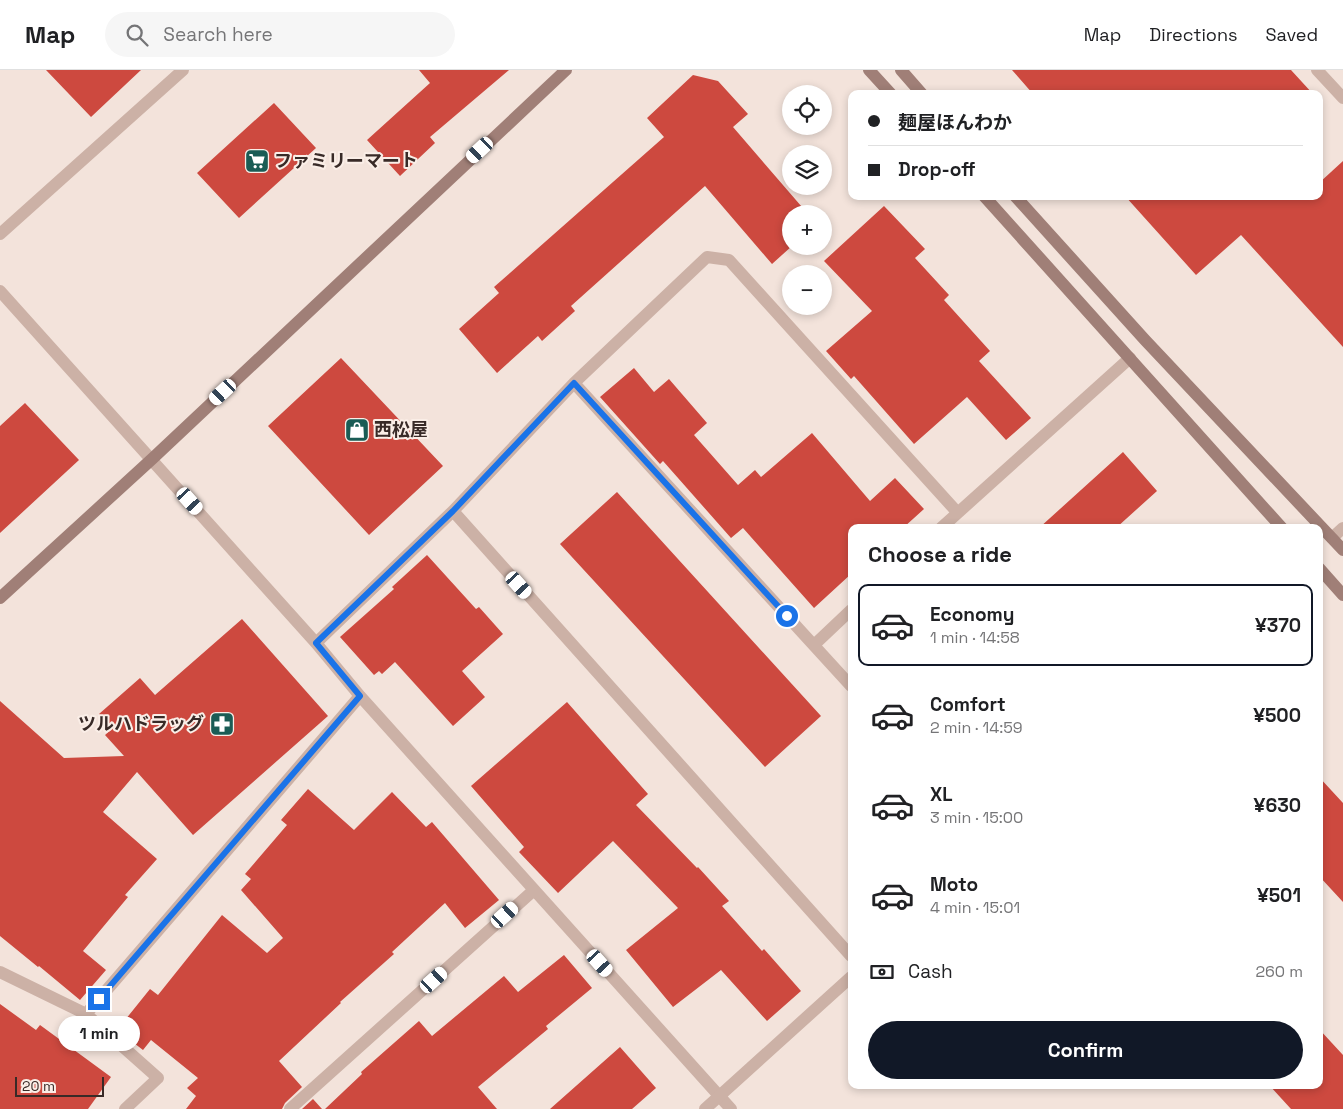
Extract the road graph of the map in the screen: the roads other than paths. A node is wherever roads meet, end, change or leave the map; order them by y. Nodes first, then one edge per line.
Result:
1 (183, 70) edge
2 (566, 70) edge
3 (869, 70) edge
4 (900, 70) edge
5 (1317, 70) edge
6 (887, 90) edge
7 (918, 90) edge
8 (1343, 98) edge
9 (988, 200) edge
10 (1019, 200) edge
11 (0, 234) edge
12 (0, 291) edge
13 (1130, 358) junction
14 (574, 383) junction
15 (152, 458) junction
16 (453, 511) junction
17 (957, 512) junction
18 (945, 524) edge
19 (1278, 524) edge
20 (1319, 524) edge
21 (1323, 528) edge
22 (1343, 528) edge
23 (1332, 538) junction
24 (1343, 550) edge
25 (1323, 572) edge
26 (1343, 595) edge
27 (0, 598) edge
28 (848, 613) edge
29 (316, 643) junction
30 (814, 645) junction
31 (848, 683) edge
32 (360, 696) junction
33 (534, 890) junction
34 (848, 953) edge
35 (0, 972) edge
36 (848, 980) edge
37 (86, 1014) junction
38 (720, 1096) junction
39 (125, 1109) edge
40 (290, 1109) edge
41 (705, 1109) edge
42 (731, 1109) edge

1 - 11 street
2 - 15 street
3 - 6 street
4 - 7 street
5 - 8 street
9 - 13 street
10 - 20 street
12 - 15 street
13 - 17 street
13 - 19 street
14 - 16 street
14 - 17 street
14 - 30 street
15 - 27 street
15 - 29 street
16 - 29 street
16 - 34 street
17 - 18 street
21 - 23 street
22 - 23 street
23 - 24 street
25 - 26 street
28 - 30 street
29 - 32 street
30 - 31 street
32 - 33 street
32 - 37 street
33 - 38 street
33 - 40 street
35 - 37 street
36 - 38 street
37 - 39 street
38 - 41 street
38 - 42 street

